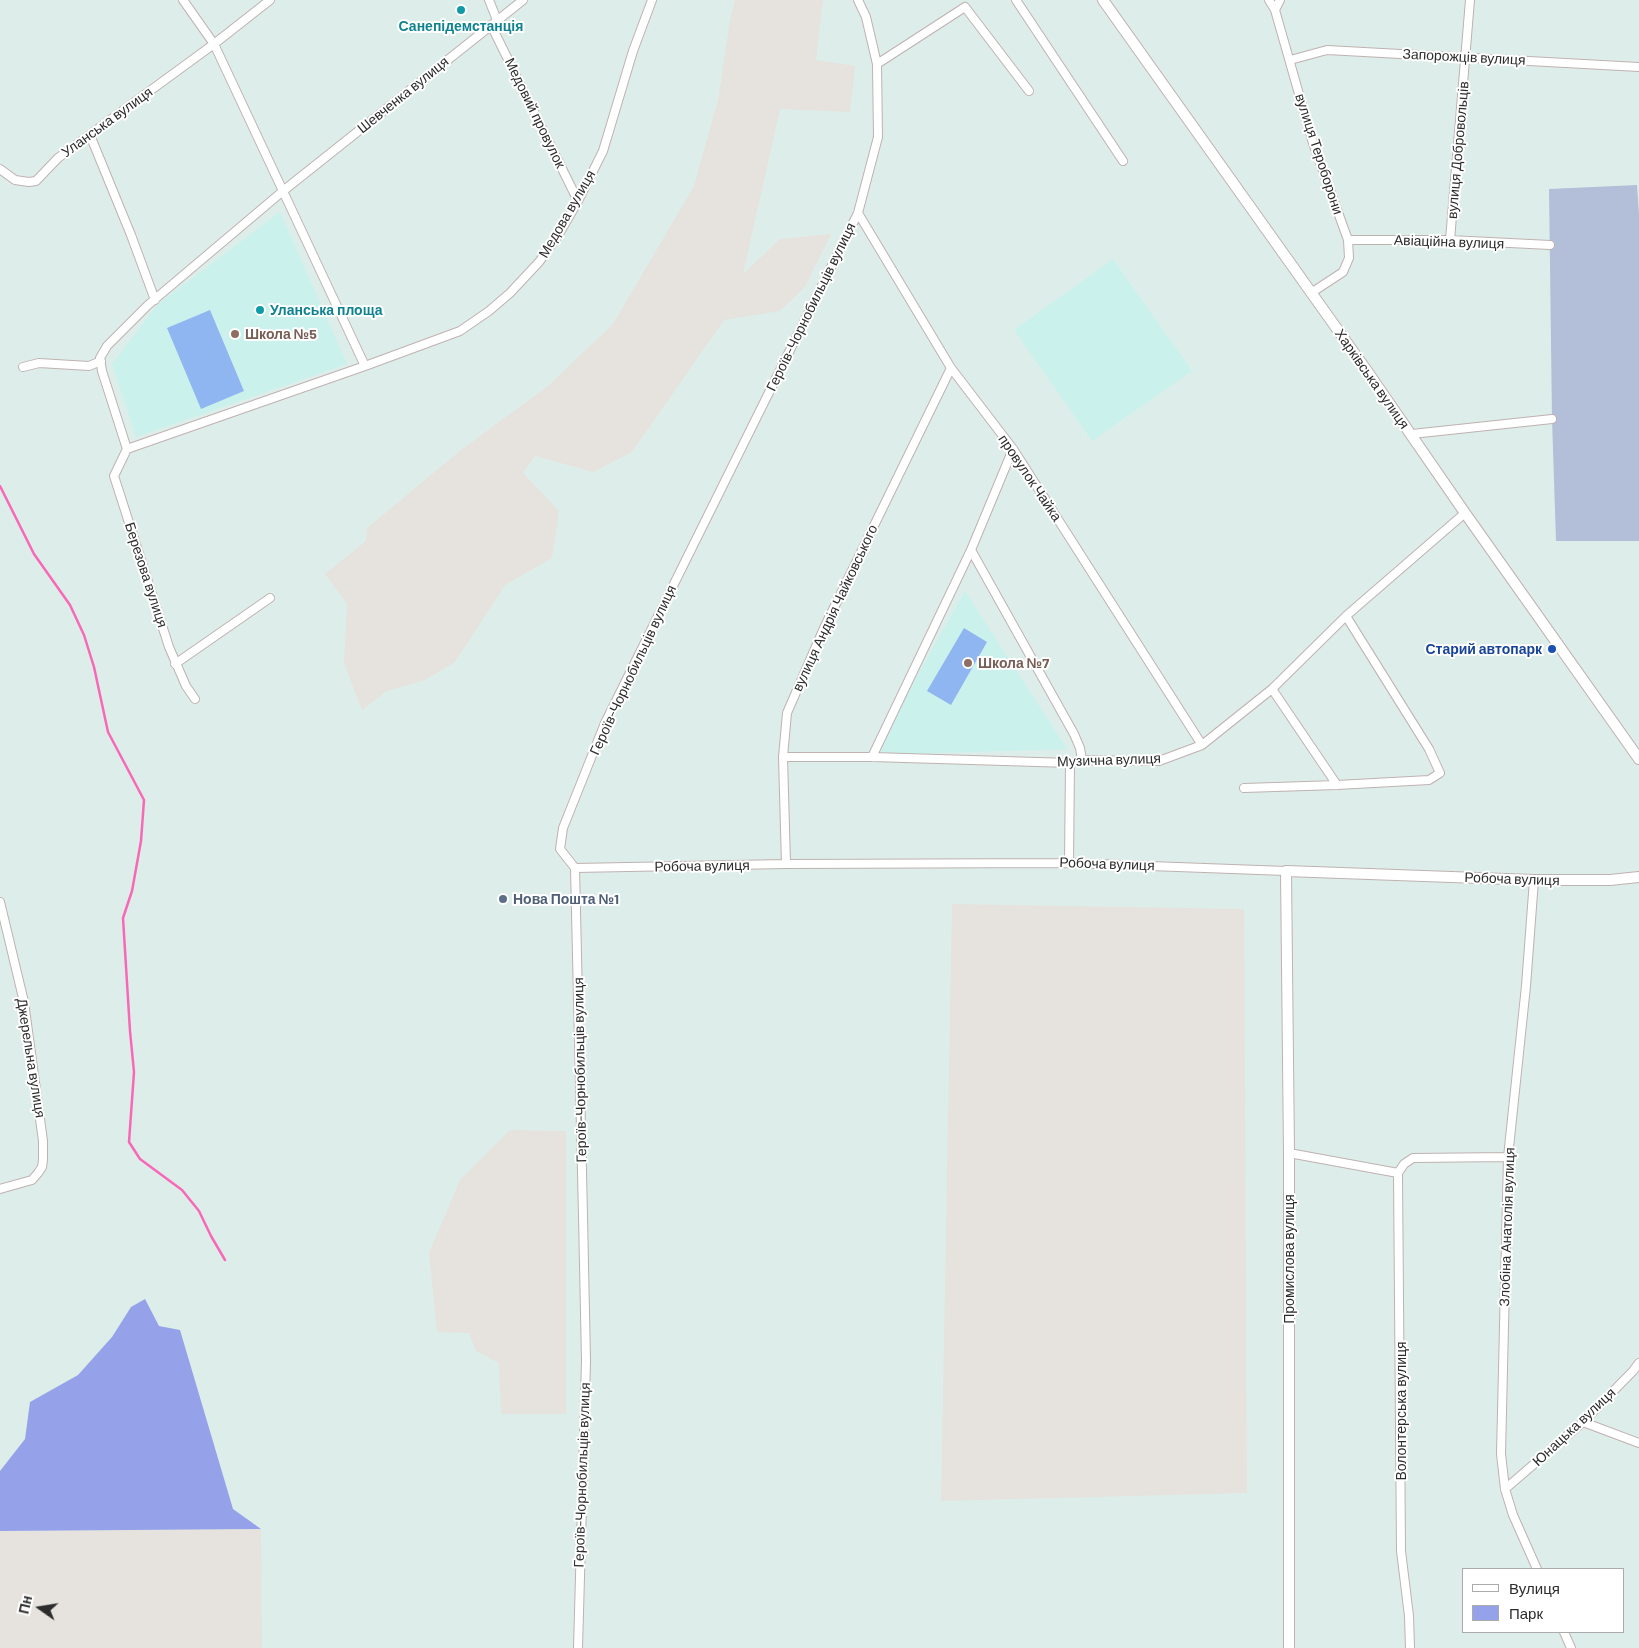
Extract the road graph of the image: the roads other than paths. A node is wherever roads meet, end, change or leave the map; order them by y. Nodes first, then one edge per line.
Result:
1 (183, 0) edge
2 (270, 0) edge
3 (489, 0) edge
4 (524, 0) edge
5 (652, 0) edge
6 (858, 0) edge
7 (1016, 0) edge
8 (1103, 0) edge
9 (1269, 0) edge
10 (1280, 0) edge
11 (1470, 0) edge
12 (1275, 10) junction
13 (494, 22) junction
14 (214, 44) junction
15 (1466, 57) junction
16 (1290, 60) junction
17 (878, 64) junction
18 (1639, 67) edge
19 (1029, 90) dead end
20 (90, 135) junction
21 (1123, 161) dead end
22 (0, 169) edge
23 (283, 191) junction
24 (578, 201) junction
25 (858, 212) junction
26 (1348, 240) junction
27 (1450, 240) junction
28 (1550, 245) dead end
29 (1311, 293) junction
30 (155, 300) junction
31 (101, 360) junction
32 (365, 366) junction
33 (23, 367) dead end
34 (951, 368) junction
35 (1552, 419) dead end
36 (1412, 434) junction
37 (127, 449) junction
38 (1013, 449) junction
39 (1465, 513) junction
40 (971, 550) junction
41 (270, 598) dead end
42 (1346, 616) junction
43 (176, 664) junction
44 (1272, 689) junction
45 (194, 699) dead end
46 (1202, 744) junction
47 (783, 757) junction
48 (872, 757) junction
49 (1639, 759) edge
50 (1082, 760) junction
51 (1070, 763) junction
52 (1337, 785) junction
53 (1244, 788) dead end
54 (1069, 863) junction
55 (786, 864) junction
56 (575, 868) junction
57 (1286, 871) junction
58 (1639, 877) edge
59 (1534, 880) junction
60 (0, 902) edge
61 (1289, 1153) junction
62 (1508, 1157) junction
63 (1398, 1173) junction
64 (0, 1189) edge
65 (1639, 1363) edge
66 (1584, 1422) junction
67 (1639, 1443) edge
68 (1505, 1489) junction
69 (1537, 1568) edge
70 (1564, 1633) edge
71 (578, 1648) edge
72 (1289, 1648) edge
73 (1410, 1648) edge
74 (1572, 1648) edge

1 - 14 street
2 - 14 street, Уланська вулиця
3 - 13 street, Медовий провулок
4 - 13 street, Шевченка вулиця
5 - 24 street, Медова вулиця
6 - 17 street, Героїв-Чорнобильців вулиця
7 - 21 street
8 - 29 street, Харківська вулиця
9 - 12 street, вулиця Тероборони
10 - 12 street
11 - 15 street, вулиця Добровольців
12 - 16 street, вулиця Тероборони
13 - 23 street, Шевченка вулиця
13 - 24 street, Медовий провулок
14 - 20 street, Уланська вулиця
14 - 23 street
15 - 16 street, Запорожців вулиця
15 - 18 street, Запорожців вулиця
15 - 27 street, вулиця Добровольців
16 - 26 street, вулиця Тероборони
17 - 19 street
17 - 25 street, Героїв-Чорнобильців вулиця
20 - 22 street, Уланська вулиця
20 - 30 street
23 - 30 street
23 - 32 street
24 - 32 street, Медова вулиця
25 - 34 street, провулок Чайка
25 - 56 street, Героїв-Чорнобильців вулиця
26 - 27 street, Авіаційна вулиця
26 - 29 street, вулиця Тероборони
27 - 28 street, Авіаційна вулиця
29 - 36 street, Харківська вулиця
30 - 31 street
31 - 33 street
31 - 37 street
32 - 37 street
34 - 38 street, провулок Чайка
34 - 47 street, вулиця Андрія Чайковського
35 - 36 street
36 - 39 street, Харківська вулиця
37 - 43 street, Березова вулиця
38 - 40 street
38 - 46 street, провулок Чайка
39 - 42 street, Музична вулиця
39 - 49 street, Харківська вулиця
40 - 48 street
40 - 50 street
41 - 43 street
42 - 44 street, Музична вулиця
42 - 52 street
43 - 45 street, Березова вулиця
44 - 46 street, Музична вулиця
44 - 52 street
46 - 50 street, Музична вулиця
47 - 48 street, Музична вулиця
47 - 55 street, вулиця Андрія Чайковського
48 - 51 street, Музична вулиця
50 - 51 street, Музична вулиця
51 - 54 street
52 - 53 street
54 - 55 street, Робоча вулиця
54 - 57 street, Робоча вулиця
55 - 56 street, Робоча вулиця
56 - 71 street, Героїв-Чорнобильців вулиця
57 - 59 street, Робоча вулиця
57 - 61 street, Промислова вулиця
58 - 59 street, Робоча вулиця
59 - 62 street, Злобіна Анатолія вулиця
60 - 64 street, Джерельна вулиця
61 - 63 street
61 - 72 street, Промислова вулиця
62 - 63 street
62 - 68 street, Злобіна Анатолія вулиця
63 - 73 street, Волонтерська вулиця
65 - 66 street, Юнацька вулиця
66 - 67 street
66 - 68 street, Юнацька вулиця
68 - 69 street, Злобіна Анатолія вулиця
70 - 74 street

